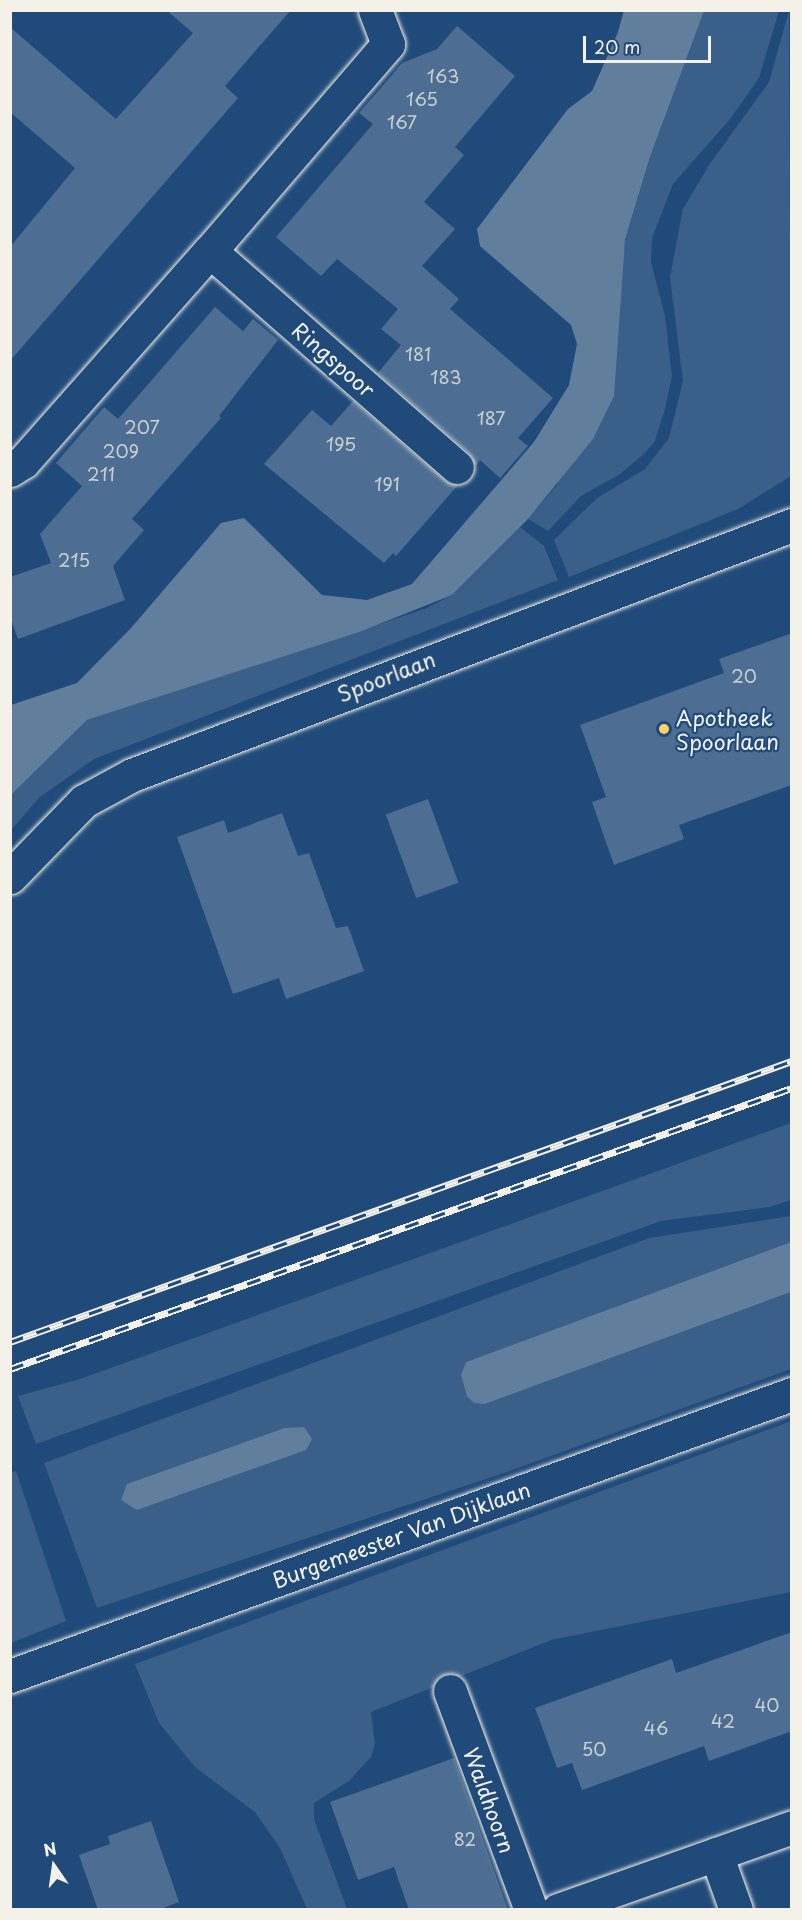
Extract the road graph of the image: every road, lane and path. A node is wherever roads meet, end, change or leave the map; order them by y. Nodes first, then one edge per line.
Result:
1 (375, 10) edge
2 (210, 251) junction
3 (457, 467) dead end
4 (10, 470) edge
5 (792, 525) edge
6 (10, 877) edge
7 (792, 1394) edge
8 (10, 1676) edge
9 (450, 1690) dead end
10 (792, 1827) edge
11 (716, 1854) junction
12 (596, 1903) edge
13 (531, 1910) edge
14 (558, 1910) edge
15 (736, 1910) edge

1 - 2 street
2 - 3 street, Ringspoor
2 - 4 street
5 - 6 street, Spoorlaan
7 - 8 street, Burgemeester Van Dijklaan
9 - 13 street, Waldhoorn
10 - 11 street
11 - 12 street
11 - 15 street
12 - 14 street

